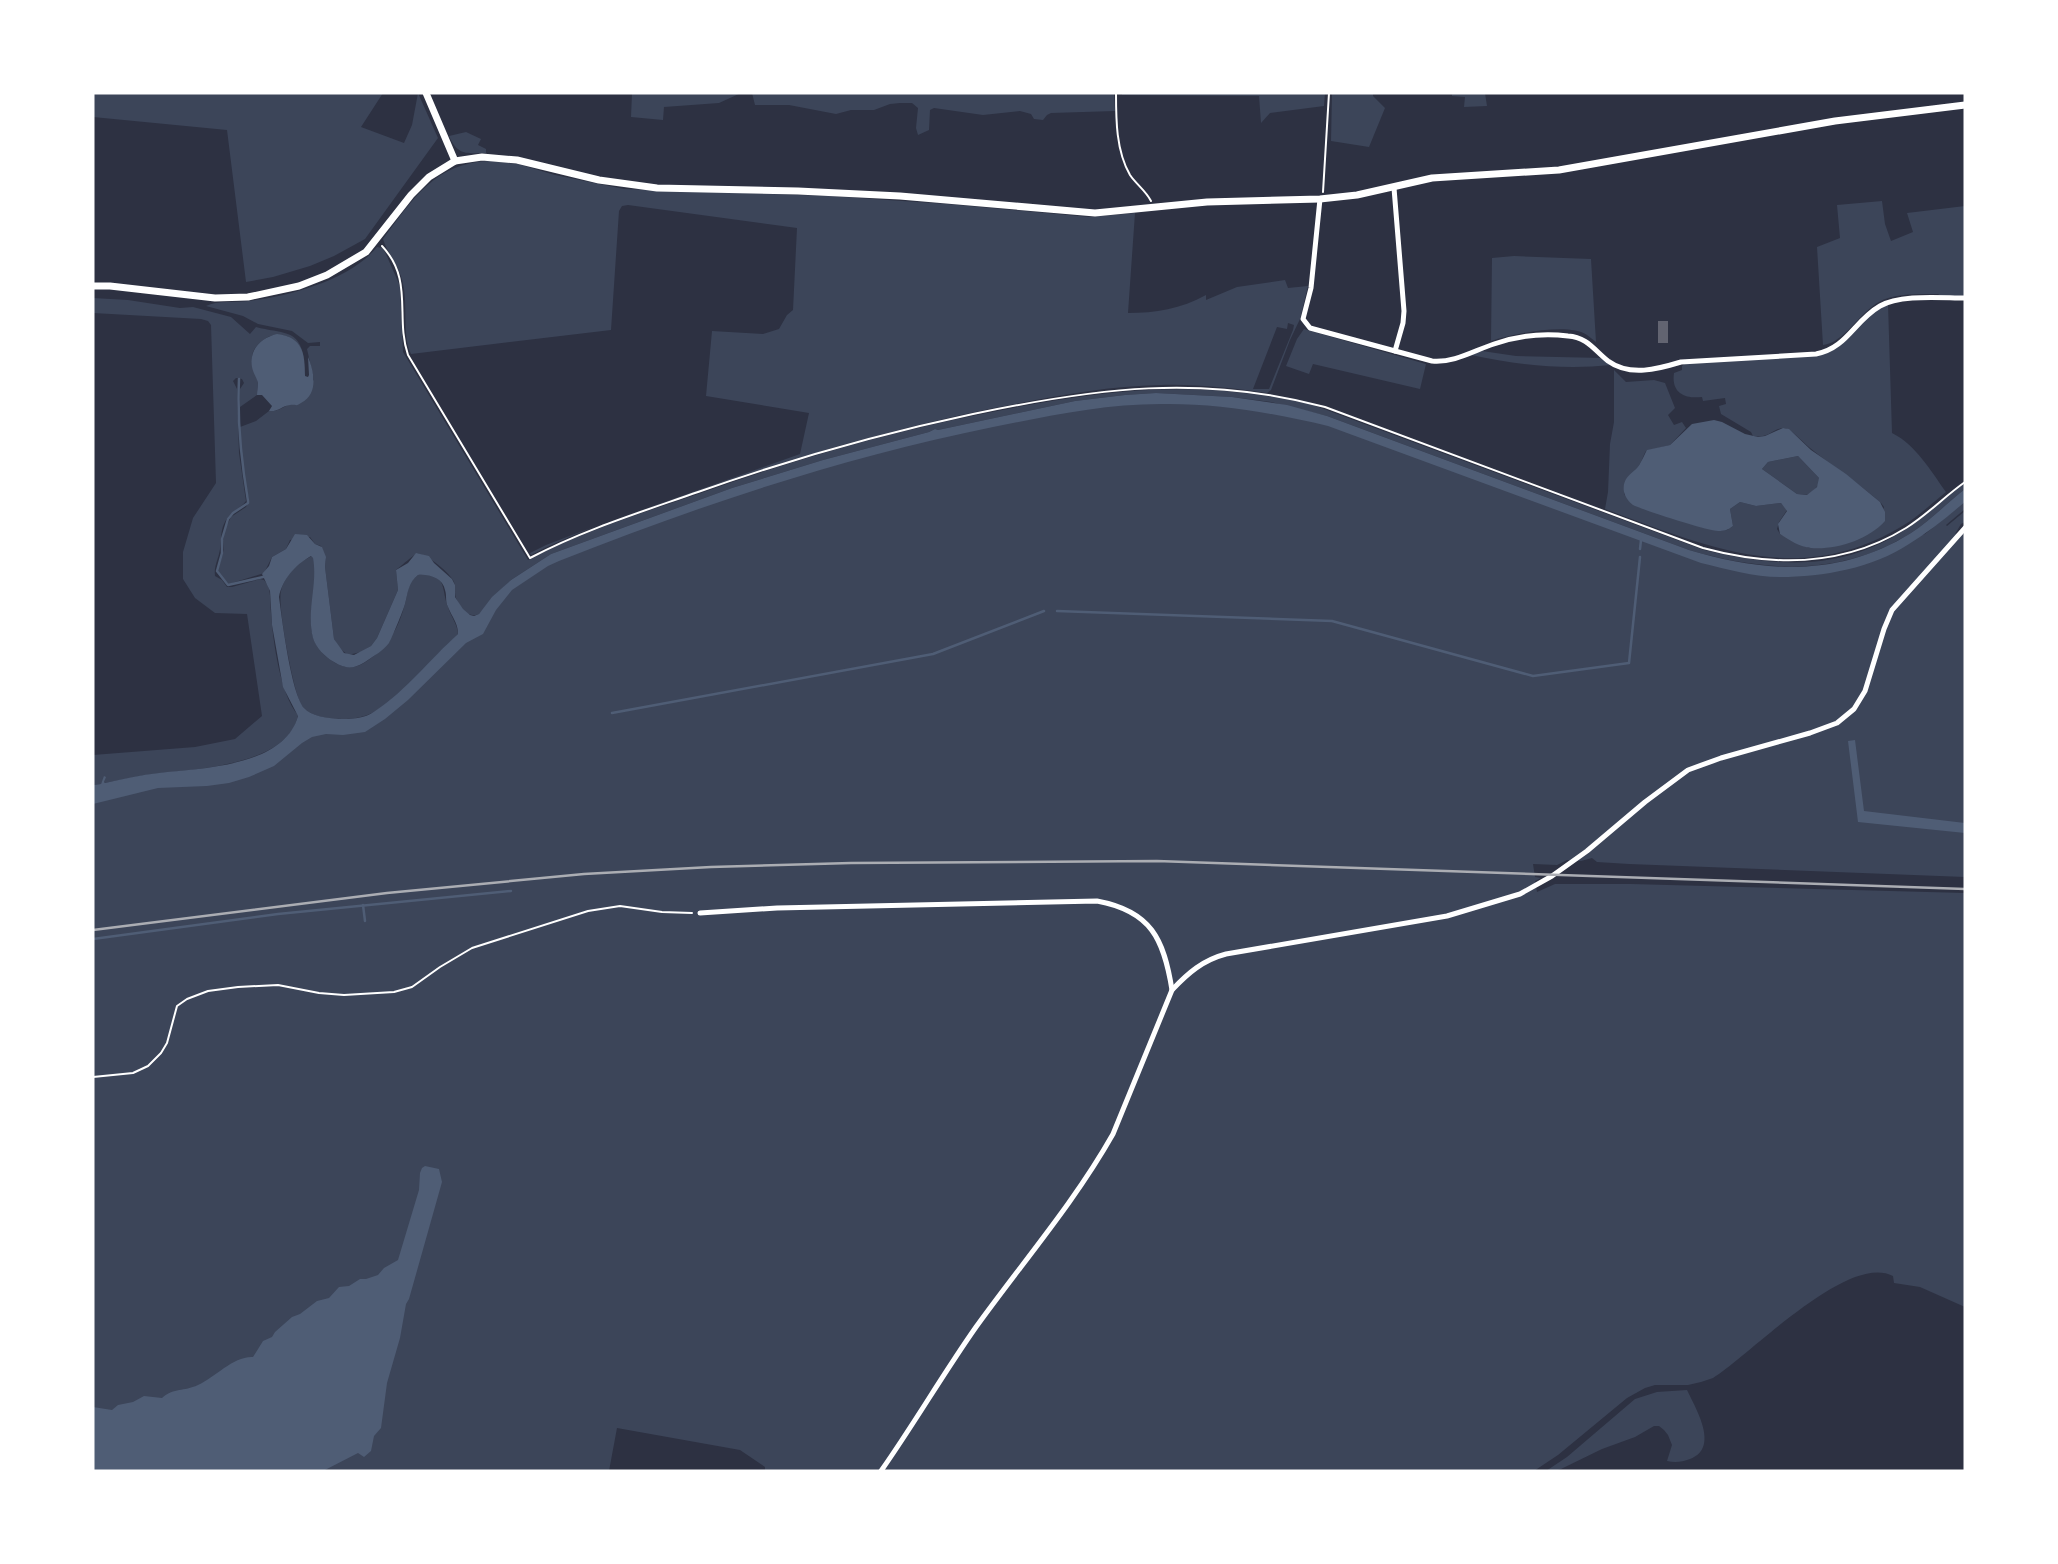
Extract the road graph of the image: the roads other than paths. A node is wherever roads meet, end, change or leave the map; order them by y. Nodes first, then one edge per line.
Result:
1 (426, 93) edge
2 (1965, 106) edge
3 (455, 161) junction
4 (1394, 187) junction
5 (1320, 199) junction
6 (93, 286) edge
7 (1965, 298) edge
8 (1395, 351) junction
9 (1965, 528) edge
10 (700, 912) road end
11 (1172, 990) junction
12 (881, 1471) edge

1 - 3 street
2 - 4 street
3 - 5 street
3 - 6 street
4 - 5 street
4 - 8 street
5 - 8 street
7 - 8 street
9 - 11 street
10 - 11 street
11 - 12 street

